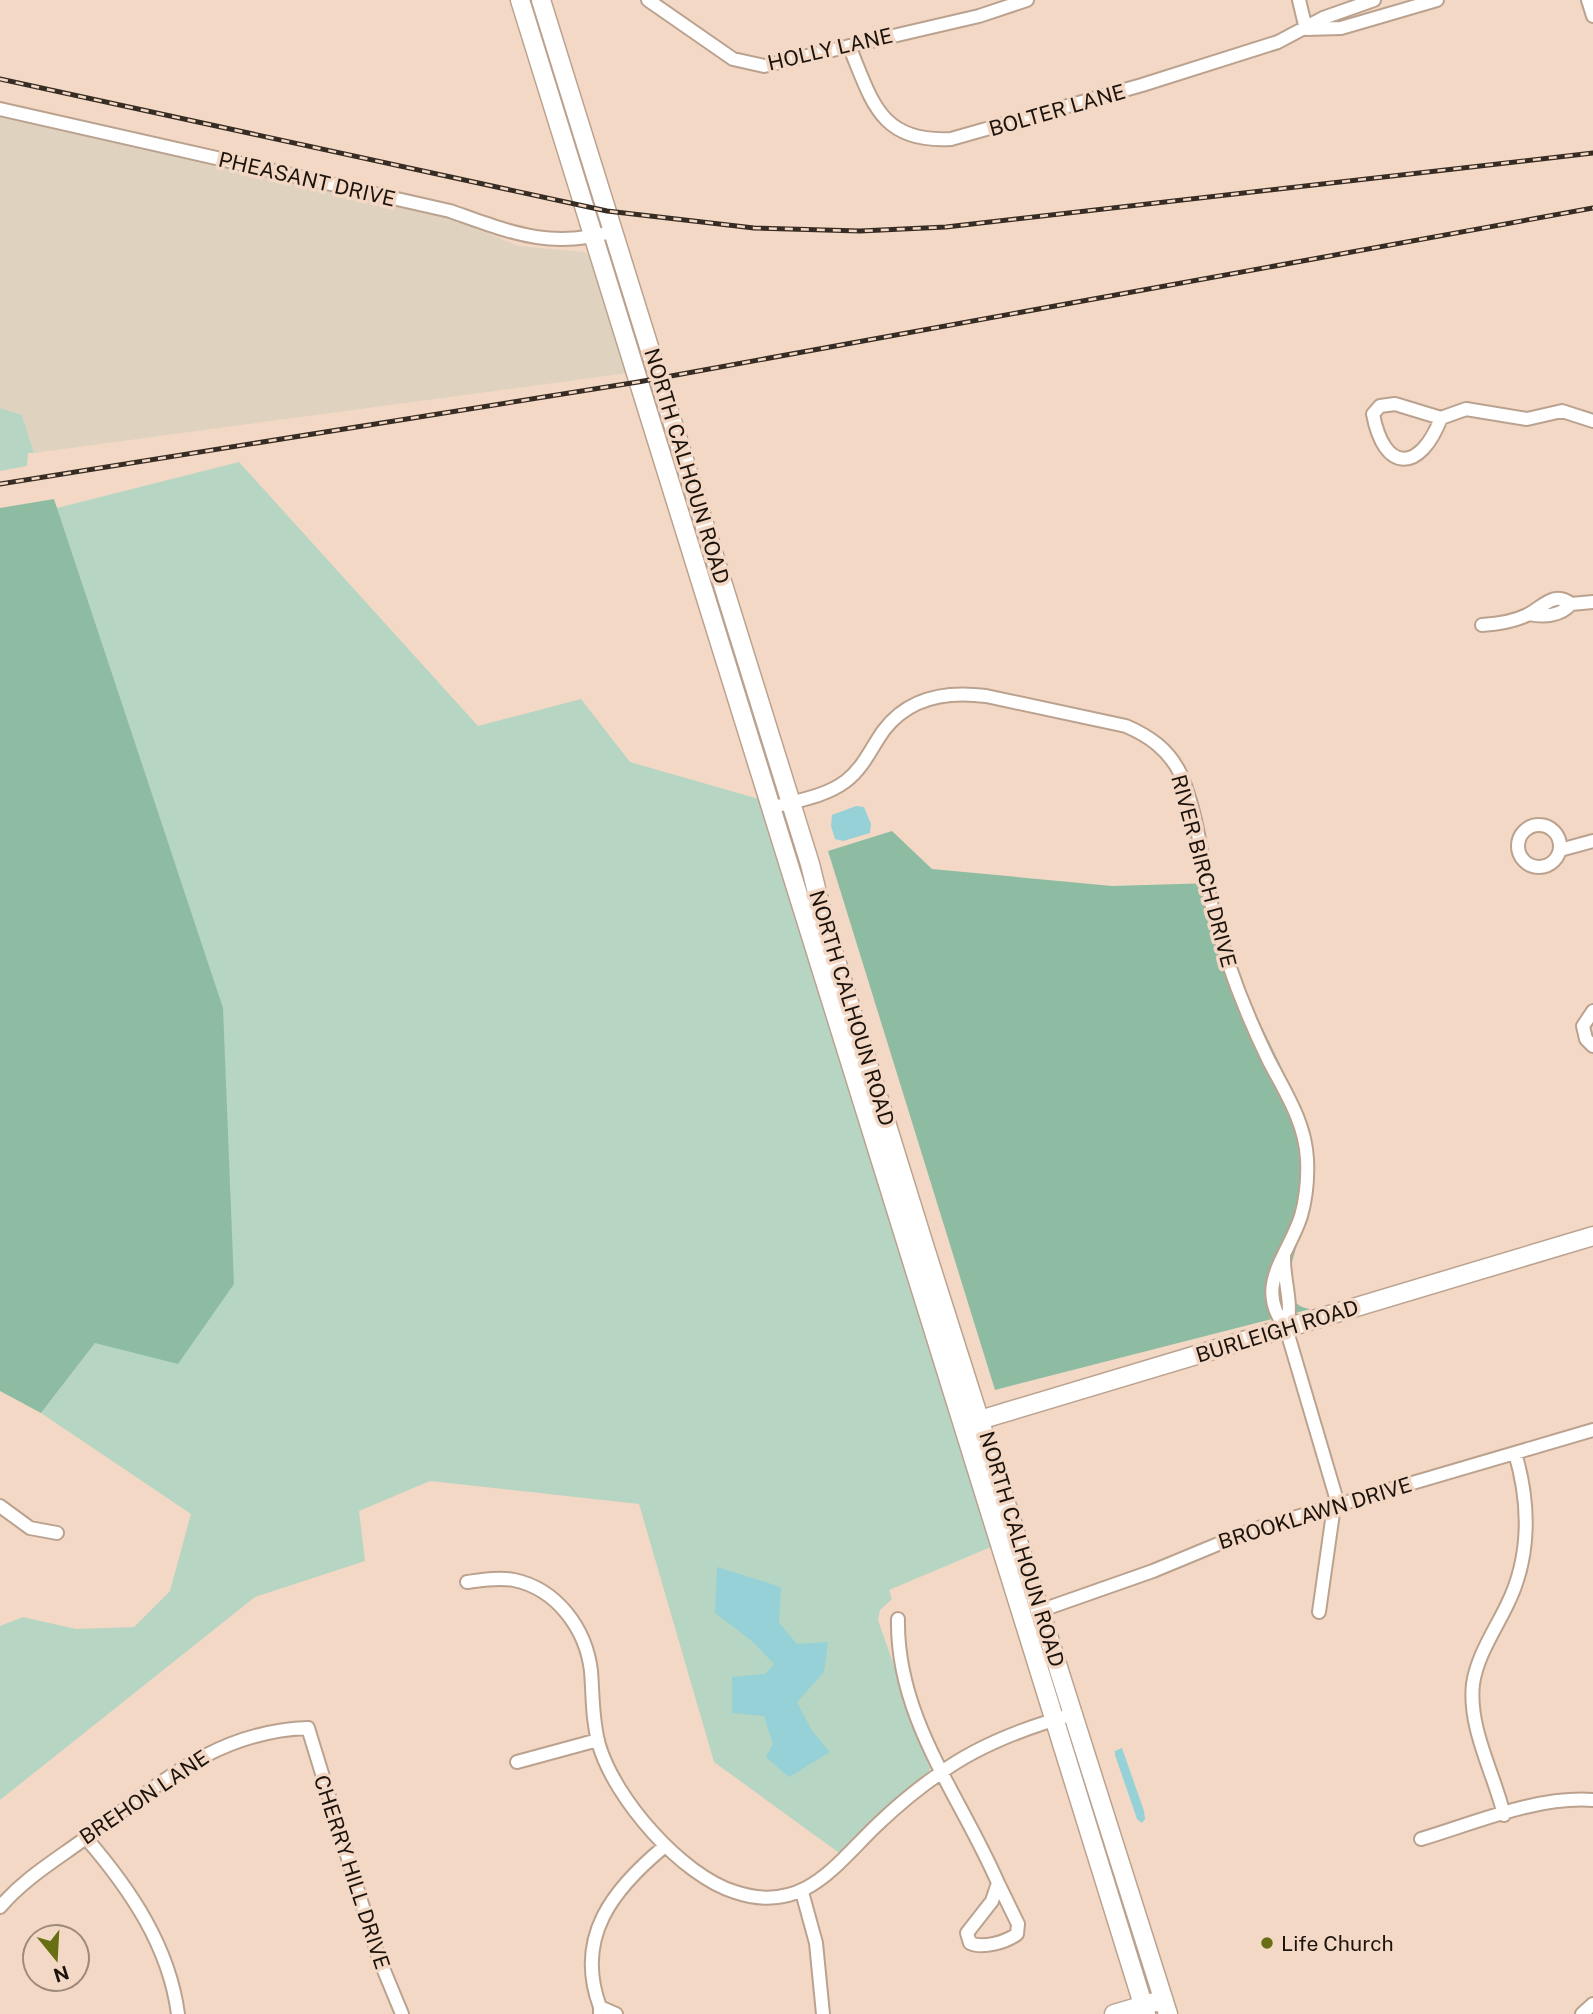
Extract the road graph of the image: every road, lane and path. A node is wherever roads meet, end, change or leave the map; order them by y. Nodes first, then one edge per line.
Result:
1 (520, 0) edge
2 (541, 0) edge
3 (648, 0) edge
4 (1027, 0) edge
5 (1298, 0) edge
6 (1374, 0) edge
7 (1437, 0) edge
8 (1588, 0) edge
9 (1593, 16) edge
10 (1306, 29) junction
11 (849, 46) junction
12 (0, 109) edge
13 (614, 231) junction
14 (593, 237) junction
15 (1441, 418) junction
16 (1593, 421) edge
17 (1593, 603) edge
18 (1482, 625) dead end
19 (791, 802) junction
20 (770, 808) junction
21 (1593, 841) edge
22 (1560, 850) dead end
23 (1593, 1011) edge
24 (1593, 1046) edge
25 (1593, 1236) edge
26 (1286, 1328) junction
27 (981, 1420) junction
28 (961, 1426) junction
29 (1593, 1430) edge
30 (1515, 1453) junction
31 (1336, 1505) junction
32 (0, 1506) edge
33 (57, 1533) dead end
34 (467, 1581) dead end
35 (1042, 1610) junction
36 (1319, 1612) dead end
37 (898, 1619) dead end
38 (1074, 1714) junction
39 (1053, 1720) junction
40 (308, 1728) joint
41 (598, 1740) junction
42 (517, 1762) dead end
43 (940, 1773) junction
44 (1593, 1800) edge
45 (1504, 1815) junction
46 (86, 1838) junction
47 (1421, 1839) dead end
48 (665, 1846) junction
49 (998, 1883) junction
50 (802, 1892) junction
51 (0, 1907) edge
52 (1593, 2004) edge
53 (1166, 2007) edge
54 (600, 2010) edge
55 (1144, 2010) edge
56 (178, 2014) edge
57 (402, 2014) edge
58 (616, 2014) edge
59 (822, 2014) edge
60 (1114, 2014) edge
61 (1582, 2014) edge

1 - 14 main road, NORTH CALHOUN ROAD
2 - 13 main road, NORTH CALHOUN ROAD
3 - 11 street, HOLLY LANE
4 - 11 street, HOLLY LANE
5 - 10 street
6 - 10 street, BOLTER LANE
7 - 10 street, BOLTER LANE
8 - 9 street
10 - 11 street, BOLTER LANE
12 - 14 street, PHEASANT DRIVE
13 - 14 street, PHEASANT DRIVE
13 - 19 main road, NORTH CALHOUN ROAD
14 - 20 main road, NORTH CALHOUN ROAD
15 - 15 street
15 - 16 street
17 - 18 street
19 - 20 street, RIVER BIRCH DRIVE
19 - 26 street, RIVER BIRCH DRIVE
19 - 27 main road, NORTH CALHOUN ROAD
20 - 28 main road, NORTH CALHOUN ROAD
21 - 22 street
23 - 24 street
25 - 26 main road, BURLEIGH ROAD
26 - 27 main road, BURLEIGH ROAD
26 - 31 street, RIVER BIRCH DRIVE
27 - 28 main road, BURLEIGH ROAD
27 - 35 main road, NORTH CALHOUN ROAD
28 - 39 main road, NORTH CALHOUN ROAD
29 - 30 street, BROOKLAWN DRIVE
30 - 31 street, BROOKLAWN DRIVE
30 - 45 street
31 - 35 street, BROOKLAWN DRIVE
31 - 36 street
32 - 33 street
34 - 41 street
35 - 38 main road, NORTH CALHOUN ROAD
37 - 43 street
38 - 39 street
38 - 53 main road, NORTH CALHOUN ROAD
39 - 43 street
39 - 55 main road, NORTH CALHOUN ROAD
40 - 46 street, BREHON LANE
40 - 57 street, CHERRY HILL DRIVE
41 - 42 street
41 - 48 street
43 - 49 street
43 - 50 street
44 - 45 street
45 - 47 street
46 - 51 street, BREHON LANE
46 - 56 street
48 - 50 street
48 - 54 street
49 - 49 street
50 - 59 street
52 - 61 street
53 - 55 main road
54 - 58 street
55 - 60 main road

